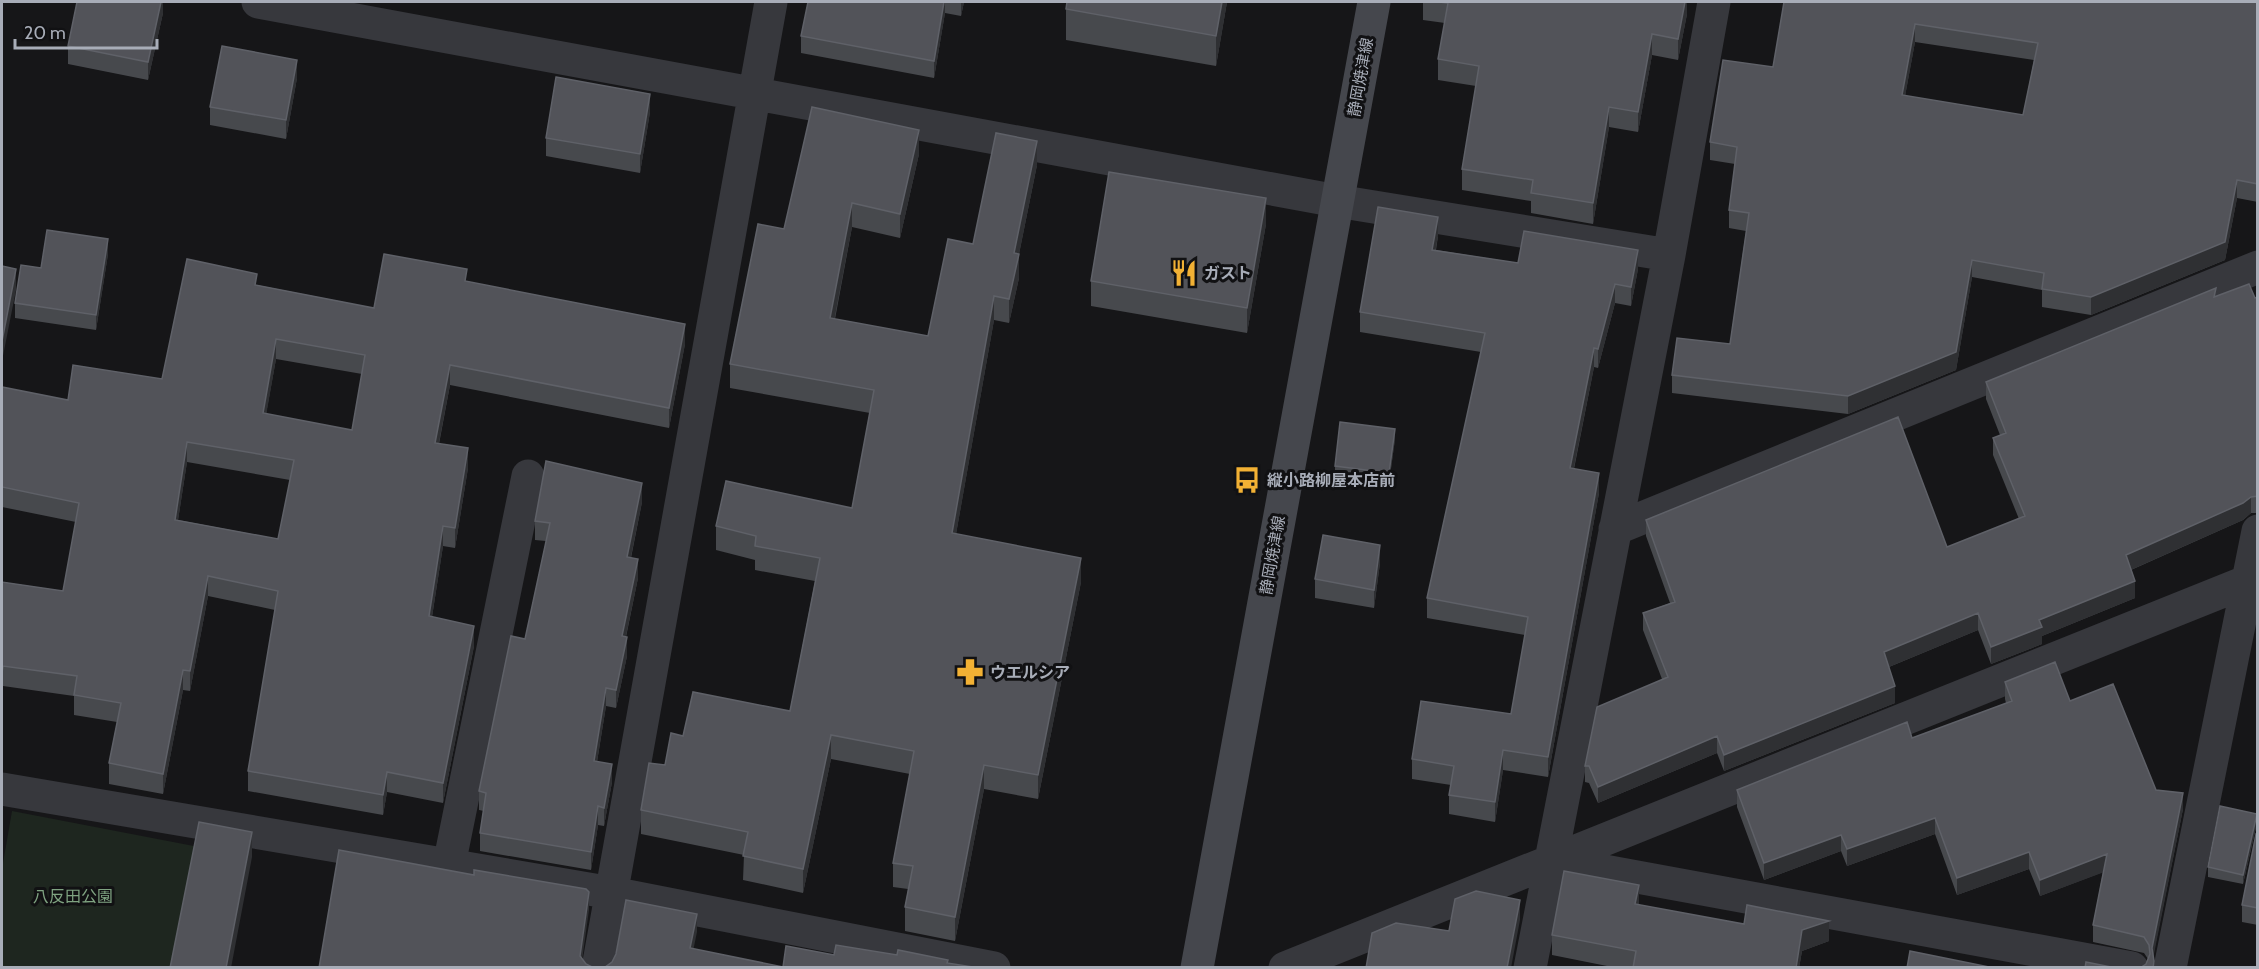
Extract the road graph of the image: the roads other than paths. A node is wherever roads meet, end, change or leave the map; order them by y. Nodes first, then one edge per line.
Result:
1 (258, 2) edge
2 (771, 2) edge
3 (1374, 2) edge
4 (1714, 2) edge
5 (754, 93) junction
6 (1337, 201) junction
7 (1669, 255) junction
8 (2258, 267) edge
9 (528, 476) dead end
10 (1615, 529) junction
11 (2258, 531) edge
12 (2253, 578) edge
13 (2, 789) edge
14 (1550, 861) junction
15 (449, 865) junction
16 (612, 893) junction
17 (598, 968) edge
18 (994, 968) edge
19 (1197, 968) edge
20 (1285, 968) edge
21 (1530, 968) edge
22 (2132, 968) edge
23 (2170, 968) edge

1 - 5 street
2 - 5 street
3 - 6 main road, 静岡焼津線
4 - 7 street
5 - 6 street
5 - 16 street
6 - 7 street
6 - 19 main road, 静岡焼津線
7 - 10 street
8 - 10 street
9 - 15 street
10 - 14 street
11 - 12 street
12 - 14 street
12 - 23 street
13 - 15 street
14 - 20 street
14 - 21 street
14 - 22 street
15 - 16 street
16 - 17 street
16 - 18 street

